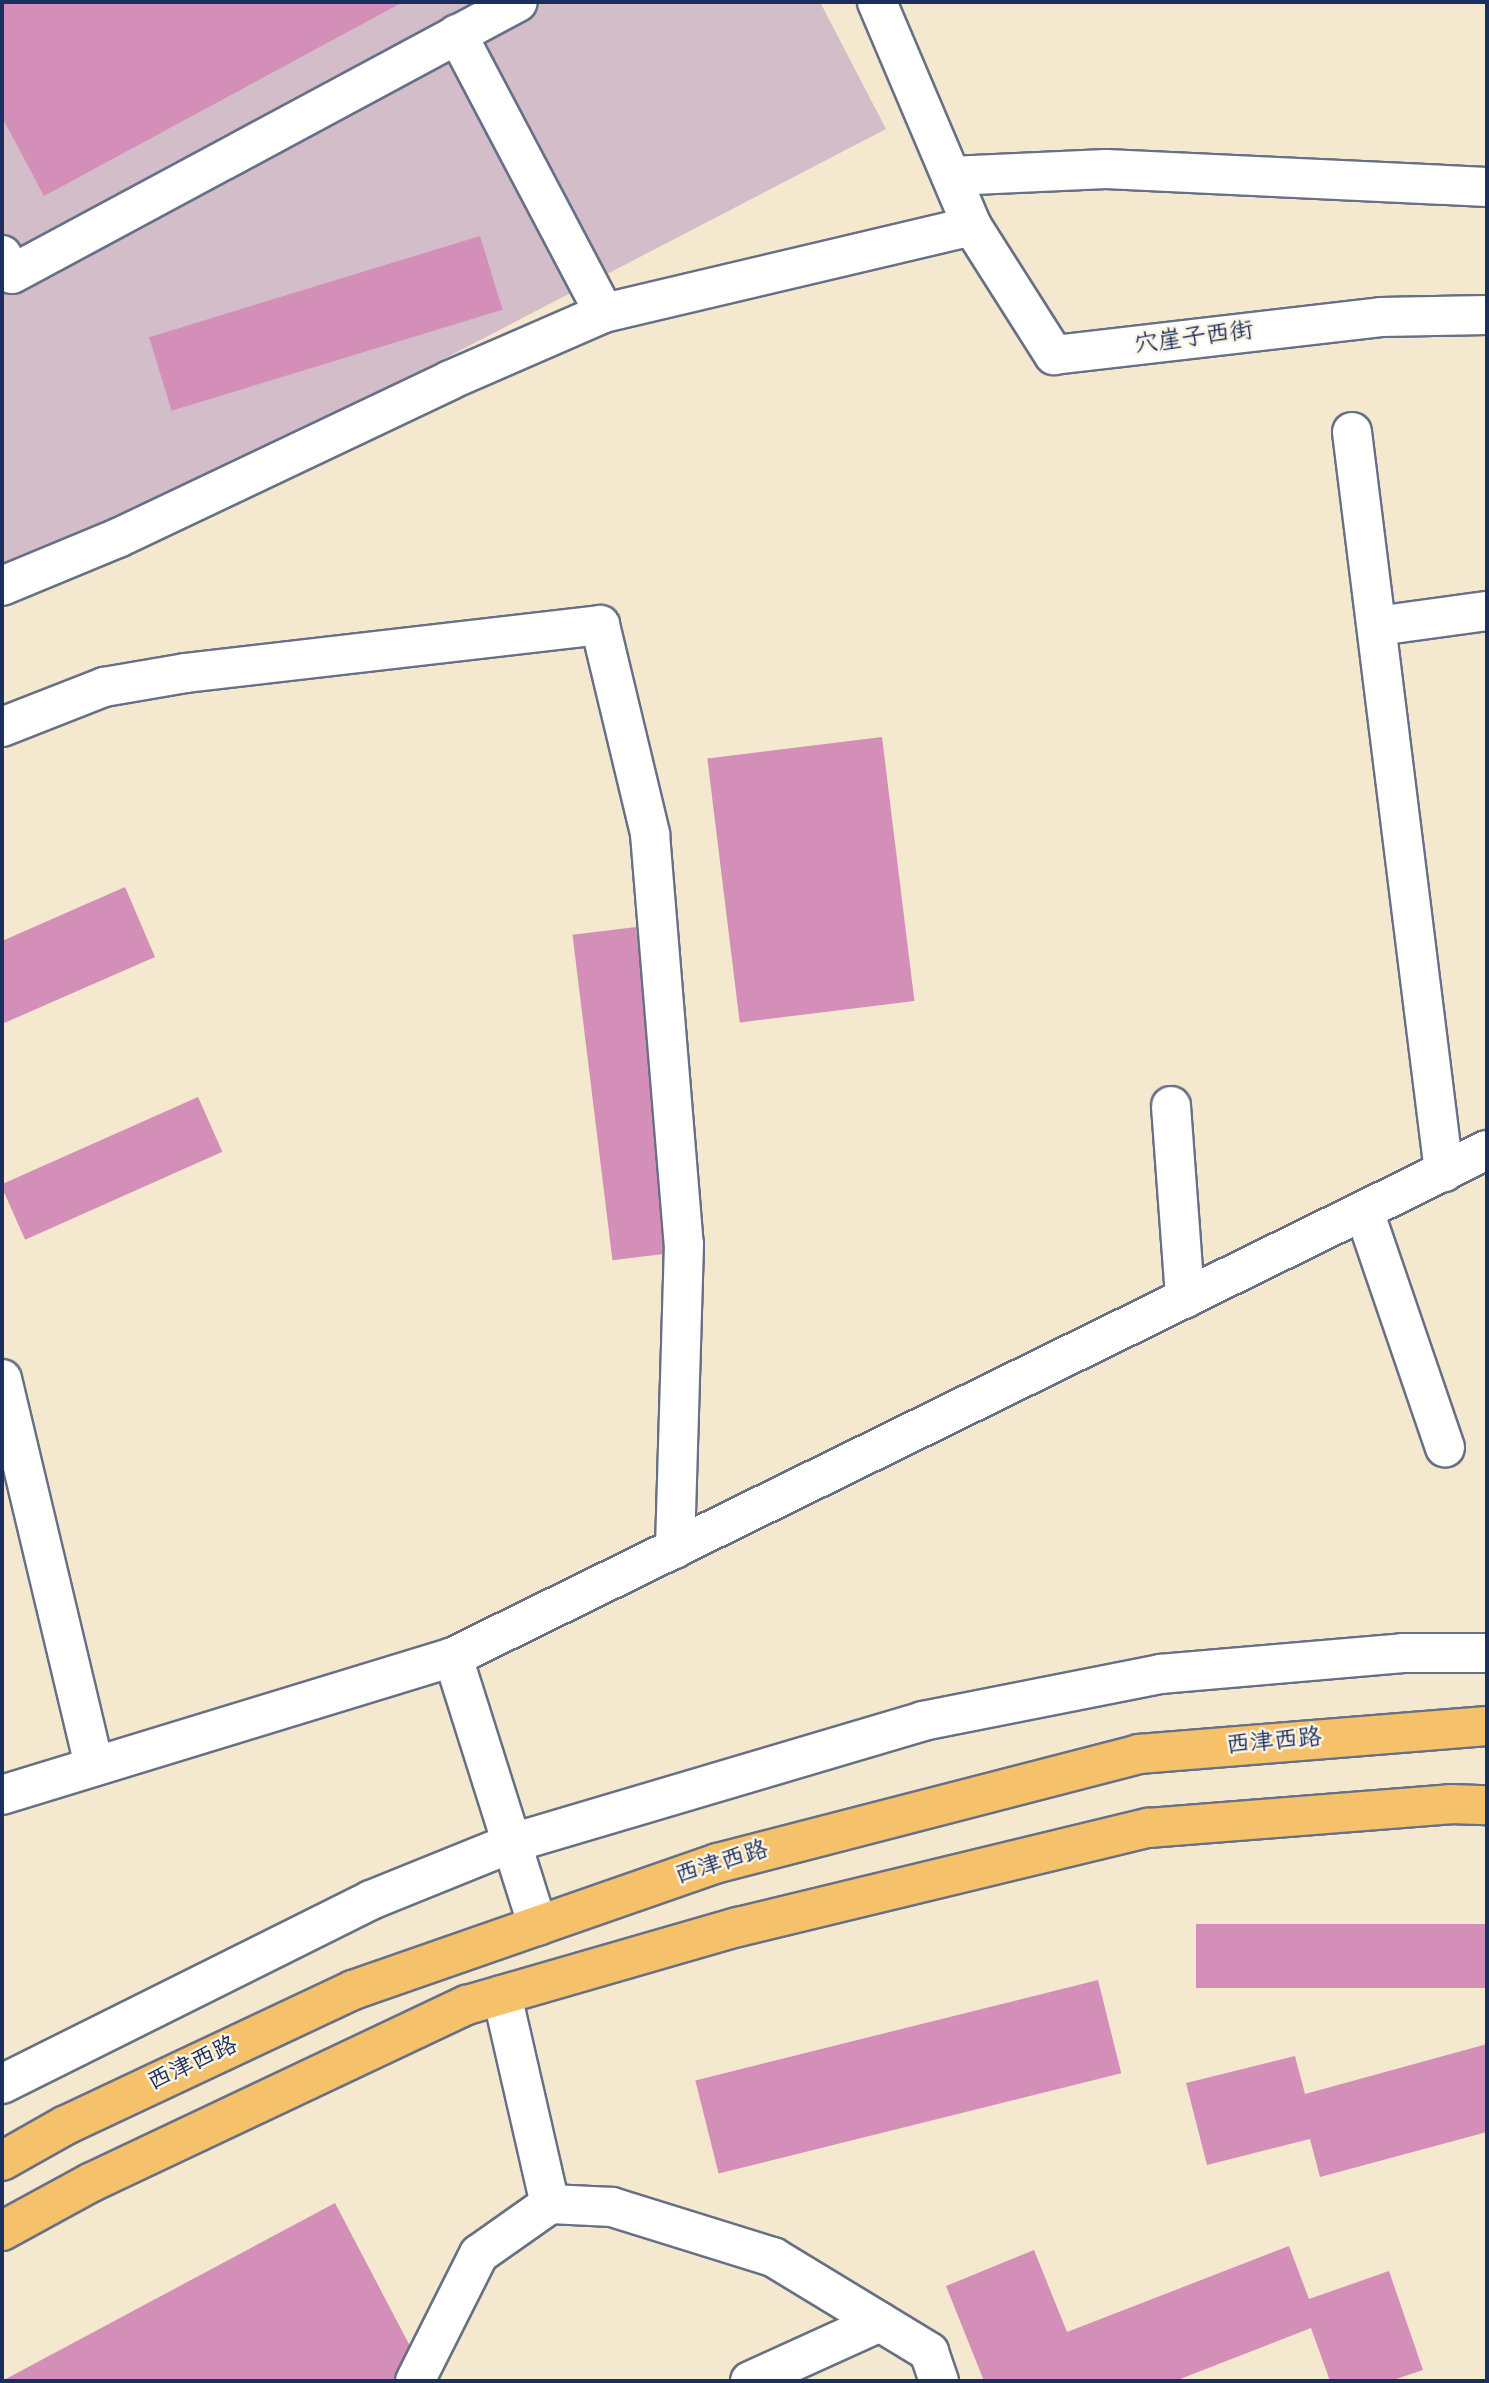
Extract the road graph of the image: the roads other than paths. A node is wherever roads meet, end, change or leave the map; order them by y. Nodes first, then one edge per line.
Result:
1 (517, 2) edge
2 (877, 2) edge
3 (457, 34) junction
4 (951, 176) junction
5 (1487, 187) edge
6 (972, 226) junction
7 (2, 255) edge
8 (604, 313) junction
9 (1487, 315) edge
10 (1352, 432) dead end
11 (2, 586) edge
12 (1487, 611) edge
13 (1377, 626) junction
14 (2, 727) edge
15 (1171, 1106) dead end
16 (1487, 1150) edge
17 (1444, 1172) junction
18 (1364, 1211) junction
19 (1185, 1298) junction
20 (2, 1379) edge
21 (1444, 1447) dead end
22 (675, 1549) junction
23 (1487, 1653) edge
24 (453, 1657) junction
25 (1487, 1726) edge
26 (94, 1766) junction
27 (2, 1795) edge
28 (1487, 1805) edge
29 (512, 1843) junction
30 (538, 1926) junction
31 (502, 1995) junction
32 (2, 2084) edge
33 (2, 2161) edge
34 (550, 2204) junction
35 (2, 2231) edge
36 (880, 2322) junction
37 (415, 2381) edge
38 (750, 2381) edge
39 (939, 2381) edge

1 - 3 street
2 - 4 street
3 - 7 street
3 - 8 street
4 - 5 street
4 - 6 street
6 - 8 street
6 - 9 street, 穴崖子西街
8 - 11 street
10 - 13 street
12 - 13 street
13 - 17 street
14 - 22 street
15 - 19 street
16 - 17 street
17 - 18 street
18 - 19 street
18 - 21 street
19 - 22 street
20 - 26 street
22 - 24 street
23 - 29 street
24 - 26 street
24 - 29 street
25 - 30 main road, 西津西路
26 - 27 street
28 - 31 main road
29 - 30 street
29 - 32 street
30 - 33 main road, 西津西路
31 - 34 street
31 - 35 main road
34 - 36 street
34 - 37 street
36 - 38 street
36 - 39 street

